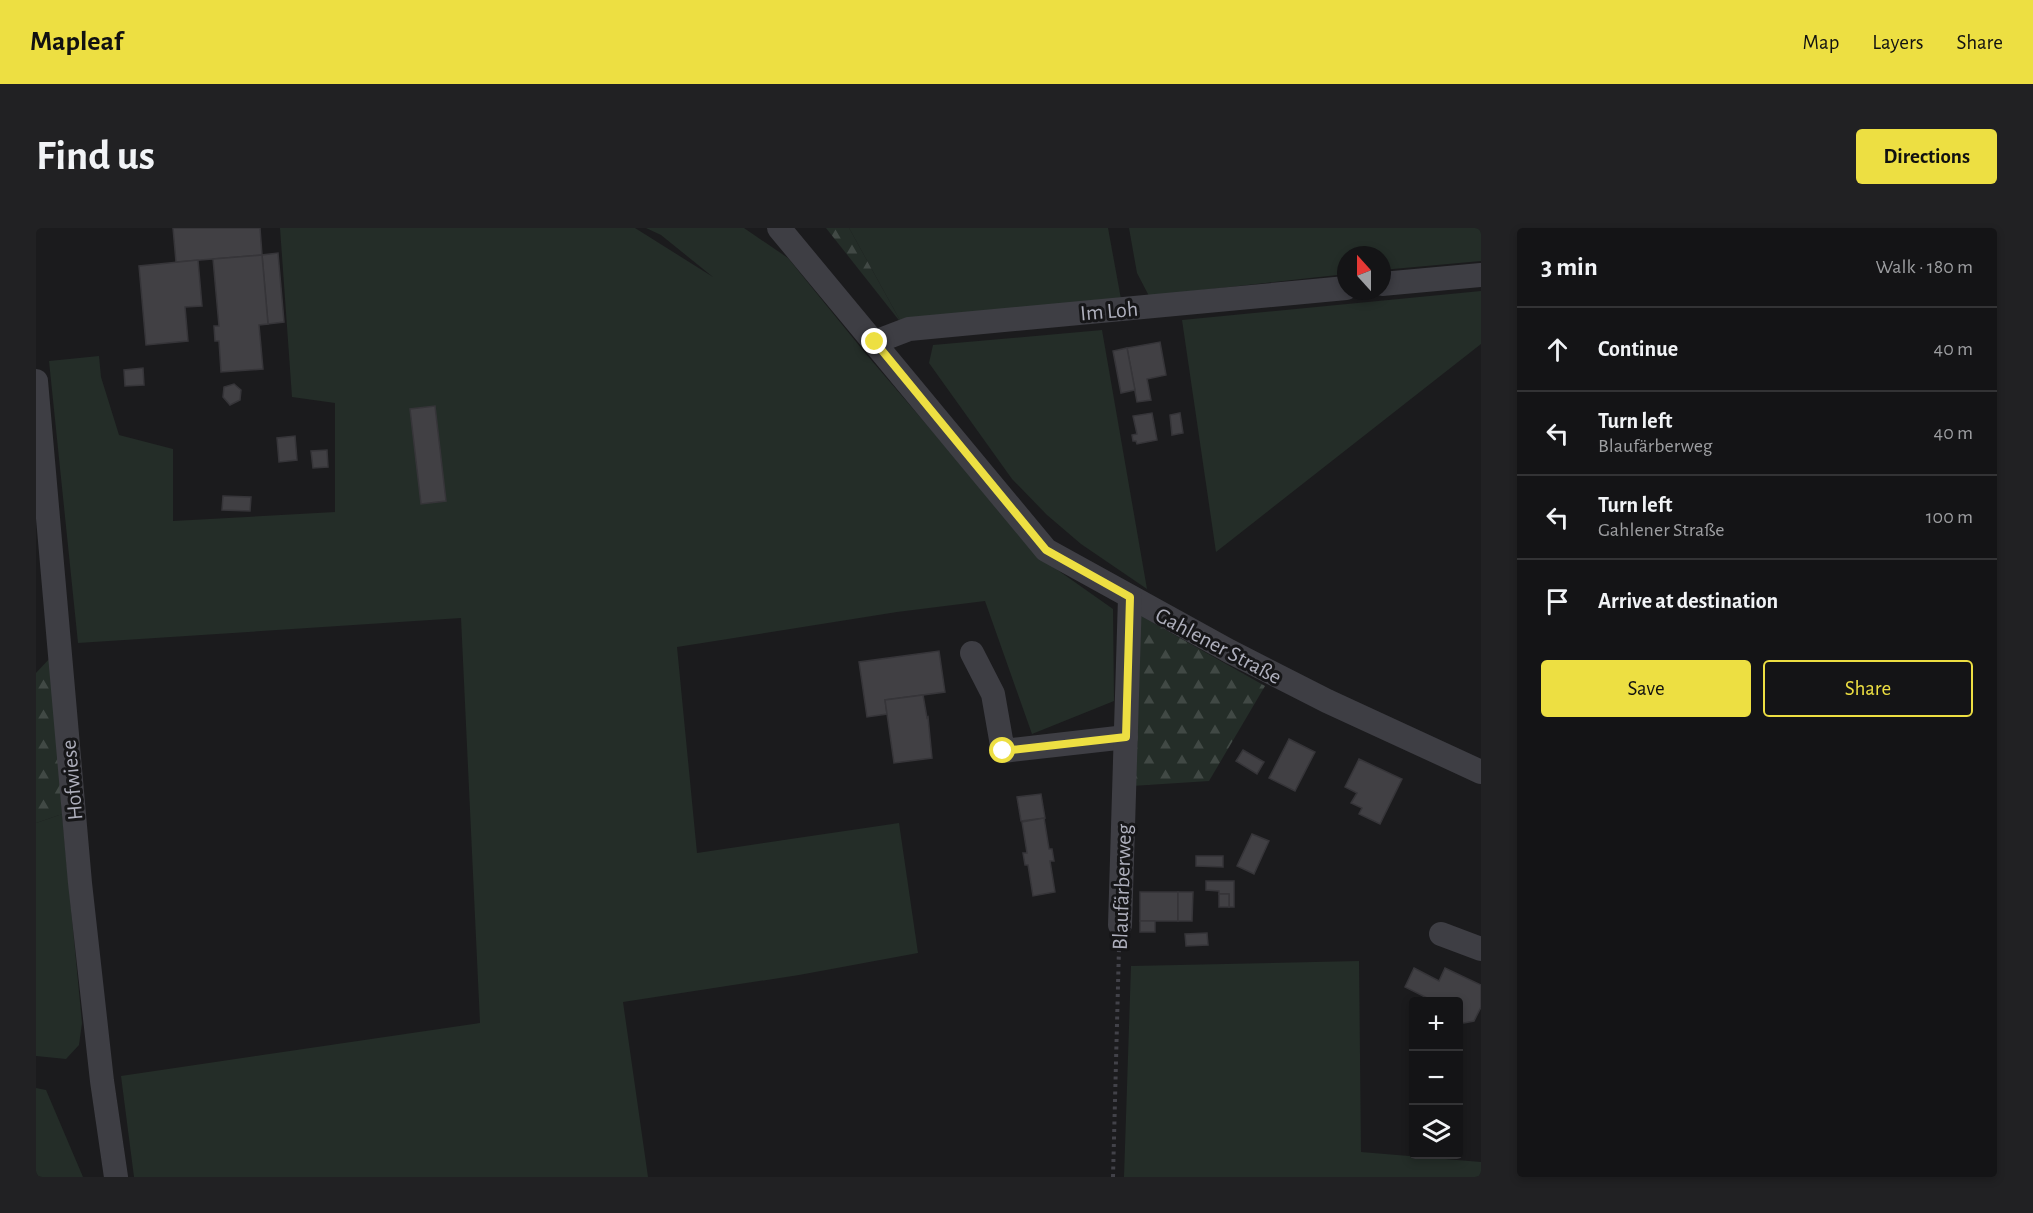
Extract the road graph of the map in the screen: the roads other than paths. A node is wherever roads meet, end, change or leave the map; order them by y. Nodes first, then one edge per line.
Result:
1 (780, 228) edge
2 (1481, 275) edge
3 (1391, 283) edge
4 (1337, 289) edge
5 (875, 342) junction
6 (36, 381) edge
7 (1130, 597) junction
8 (972, 653) dead end
9 (1126, 737) junction
10 (1481, 772) edge
11 (1120, 926) road end
12 (1441, 934) dead end
13 (1481, 949) edge
14 (116, 1177) edge

1 - 5 street, Gahlener Straße
2 - 3 street
4 - 5 street, Im Loh
5 - 7 street, Gahlener Straße
6 - 14 street, Hofwiese
7 - 9 street, Blaufärberweg
7 - 10 street, Gahlener Straße
8 - 9 street
9 - 11 street, Blaufärberweg
12 - 13 street

